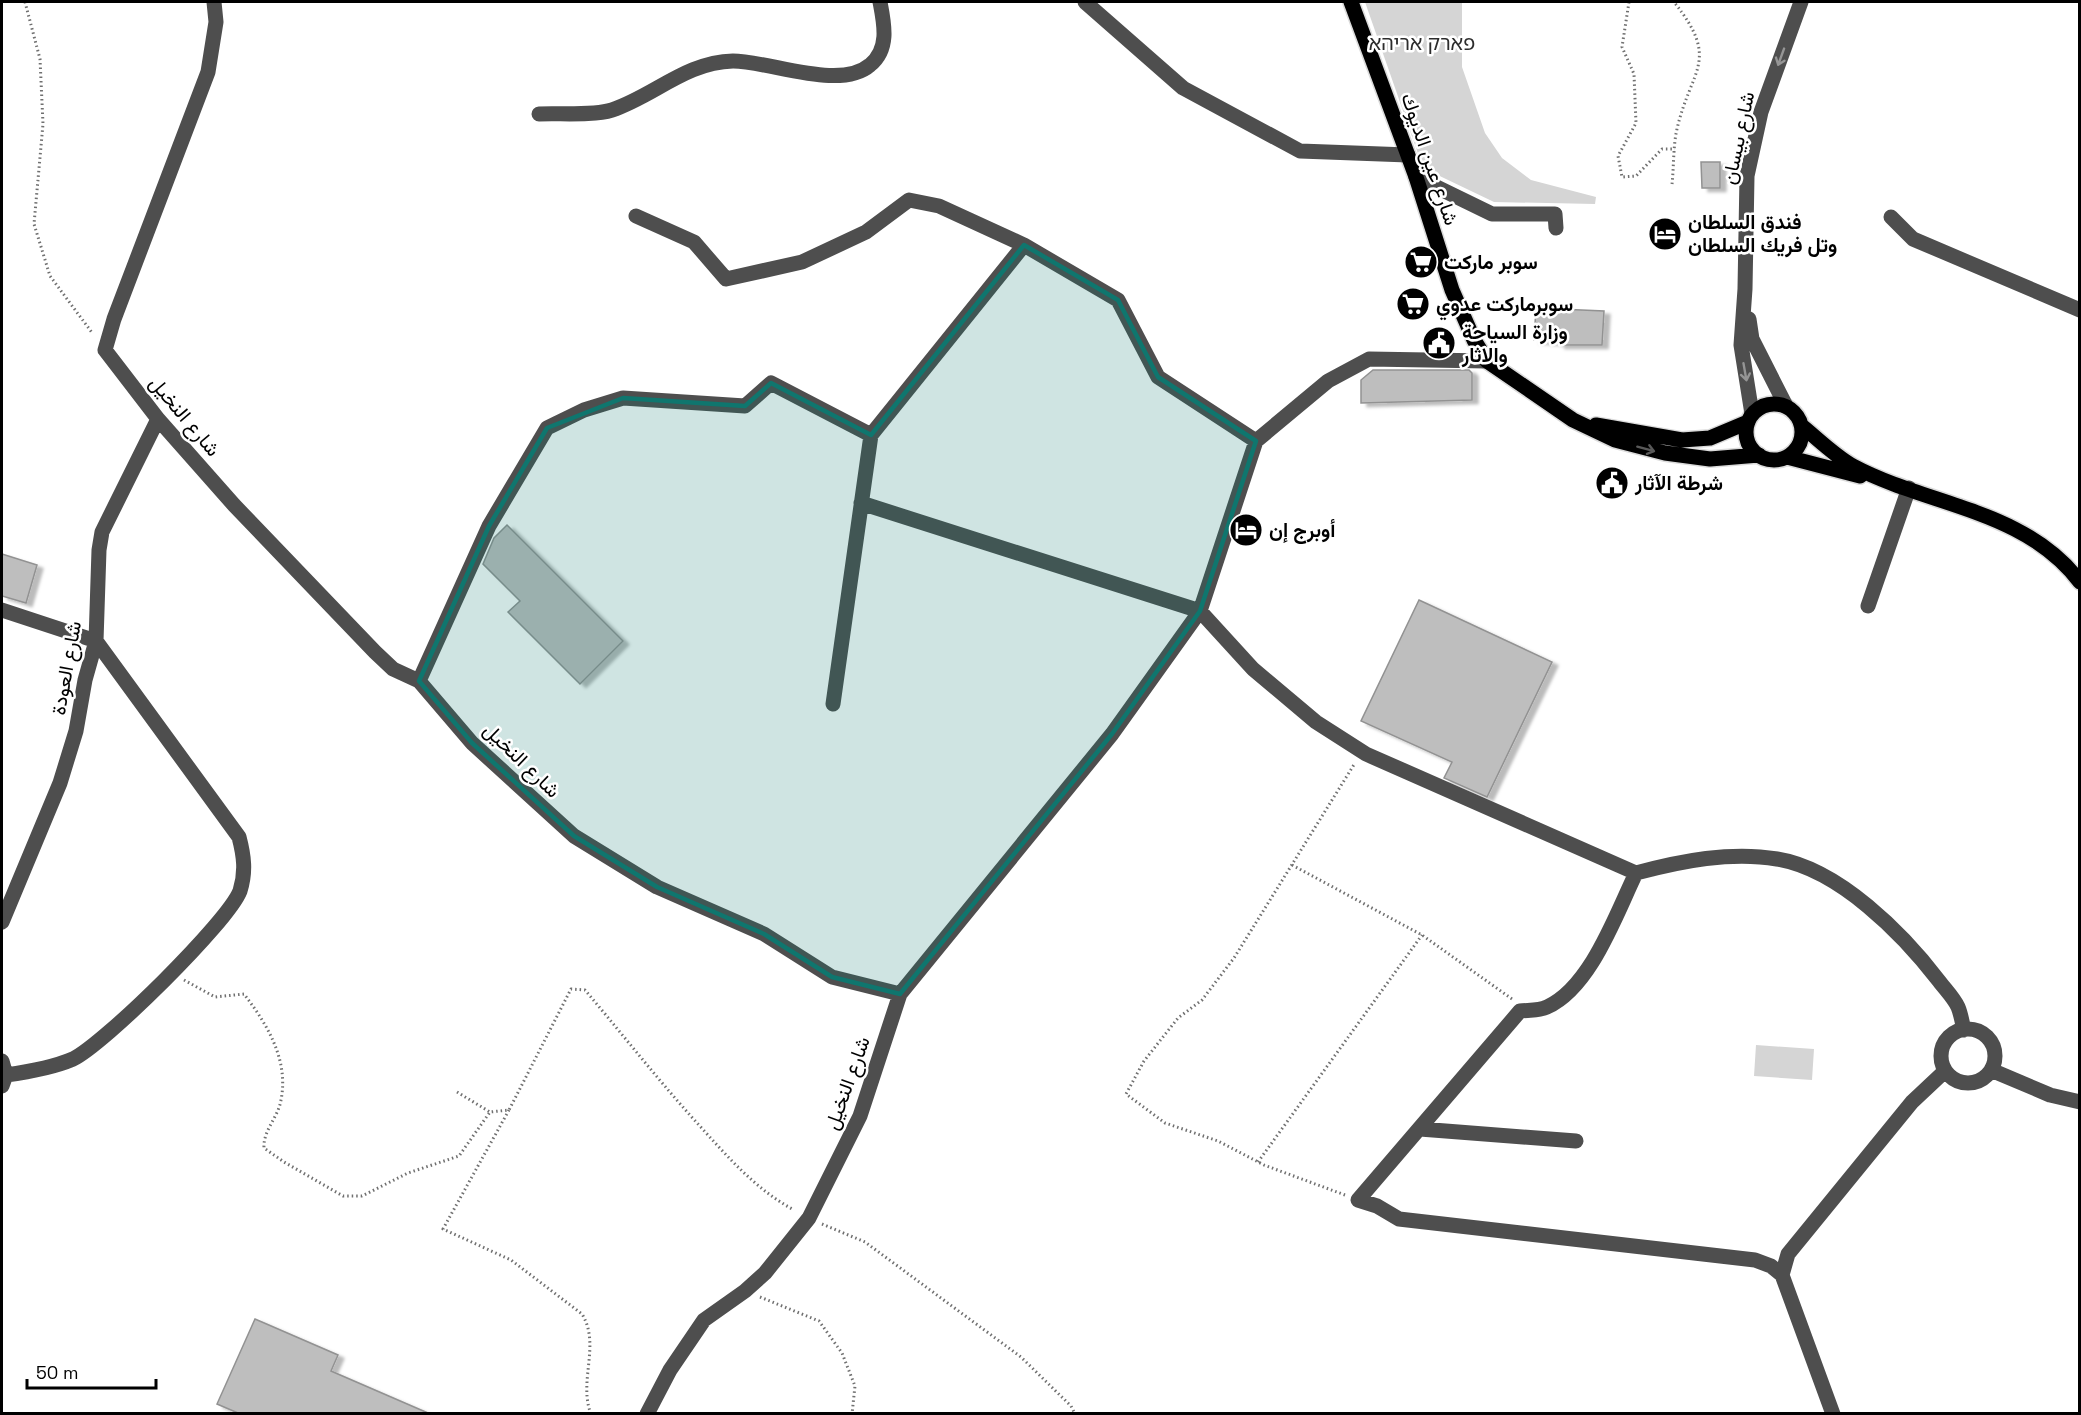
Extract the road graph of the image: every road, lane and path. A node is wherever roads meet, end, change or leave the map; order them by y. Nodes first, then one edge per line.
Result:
1 (25, 2) edge
2 (213, 2) edge
3 (880, 2) edge
4 (1084, 2) edge
5 (1352, 2) edge
6 (1629, 2) edge
7 (1674, 2) edge
8 (1801, 2) edge
9 (539, 114) dead end
10 (1675, 149) junction
11 (1408, 155) junction
12 (1416, 177) junction
13 (1672, 184) dead end
14 (636, 216) dead end
15 (1891, 217) dead end
16 (1556, 228) dead end
17 (1024, 245) junction
18 (1745, 289) junction
19 (2079, 310) edge
20 (105, 350) junction
21 (1487, 361) junction
22 (1786, 406) junction
23 (1750, 418) junction
24 (158, 420) junction
25 (1573, 420) junction
26 (1802, 426) junction
27 (871, 435) junction
28 (1256, 441) junction
29 (1759, 455) junction
30 (1787, 457) junction
31 (1909, 488) junction
32 (861, 504) junction
33 (2079, 582) edge
34 (1868, 606) dead end
35 (2, 610) edge
36 (1200, 611) junction
37 (96, 641) junction
38 (419, 681) junction
39 (833, 704) dead end
40 (1362, 751) junction
41 (1292, 865) junction
42 (1636, 873) junction
43 (2, 922) edge
44 (1422, 935) junction
45 (174, 969) junction
46 (900, 994) junction
47 (1528, 1010) junction
48 (1964, 1030) junction
49 (1990, 1070) junction
50 (1945, 1071) junction
51 (3, 1074) edge
52 (457, 1092) dead end
53 (2079, 1102) edge
54 (509, 1110) junction
55 (490, 1112) junction
56 (1420, 1129) junction
57 (1576, 1142) dead end
58 (1258, 1162) junction
59 (1358, 1200) junction
60 (809, 1218) junction
61 (1782, 1275) junction
62 (745, 1291) junction
63 (591, 1413) edge
64 (647, 1413) edge
65 (852, 1413) edge
66 (1075, 1413) edge
67 (1833, 1413) edge

1 - 20 path
2 - 20 street
3 - 9 street
4 - 11 street
5 - 11 main road, شارع عين الديوك
6 - 10 path
7 - 10 path
8 -> 18 street, شارع بيسان
10 - 13 path
11 - 12 main road, شارع عين الديوك
12 - 16 street
12 - 21 main road, شارع عين الديوك
14 - 17 street
15 - 19 street
17 - 27 street
17 - 28 street
18 - 22 street, شارع بيسان
18 -> 23 street, شارع بيسان
20 - 24 street, شارع النخيل
21 - 25 main road
21 - 28 street
22 - 23 main road
22 - 26 main road
23 - 25 main road
23 - 29 main road
24 - 37 street, شارع العودة
24 - 38 street, شارع النخيل
25 -> 29 main road
26 - 30 main road
26 - 31 main road
27 - 32 street
27 - 38 street
28 - 36 street
29 - 30 main road
30 - 31 main road
31 - 33 main road
31 - 34 street
32 - 36 street
32 - 39 street
35 - 37 street
36 - 40 street
36 - 46 street
37 - 43 street, شارع العودة
37 - 45 street
38 - 46 street, شارع النخيل
40 - 41 path
40 - 42 street
41 - 44 path
41 - 58 path
42 - 47 street
42 - 48 street
44 - 47 path
44 - 58 path
45 - 51 street
45 - 55 path
46 - 60 street, شارع النخيل
47 - 56 street
48 - 49 street
48 - 50 street
49 - 50 street
49 - 53 street
50 - 61 street
52 - 55 path
54 - 55 path
54 - 60 path
54 - 63 path
56 - 57 street
56 - 59 street
58 - 59 path
59 - 61 street
60 - 62 street, شارع النخيل
60 - 66 path
61 - 67 street
62 - 64 street, شارع النخيل
62 - 65 path

